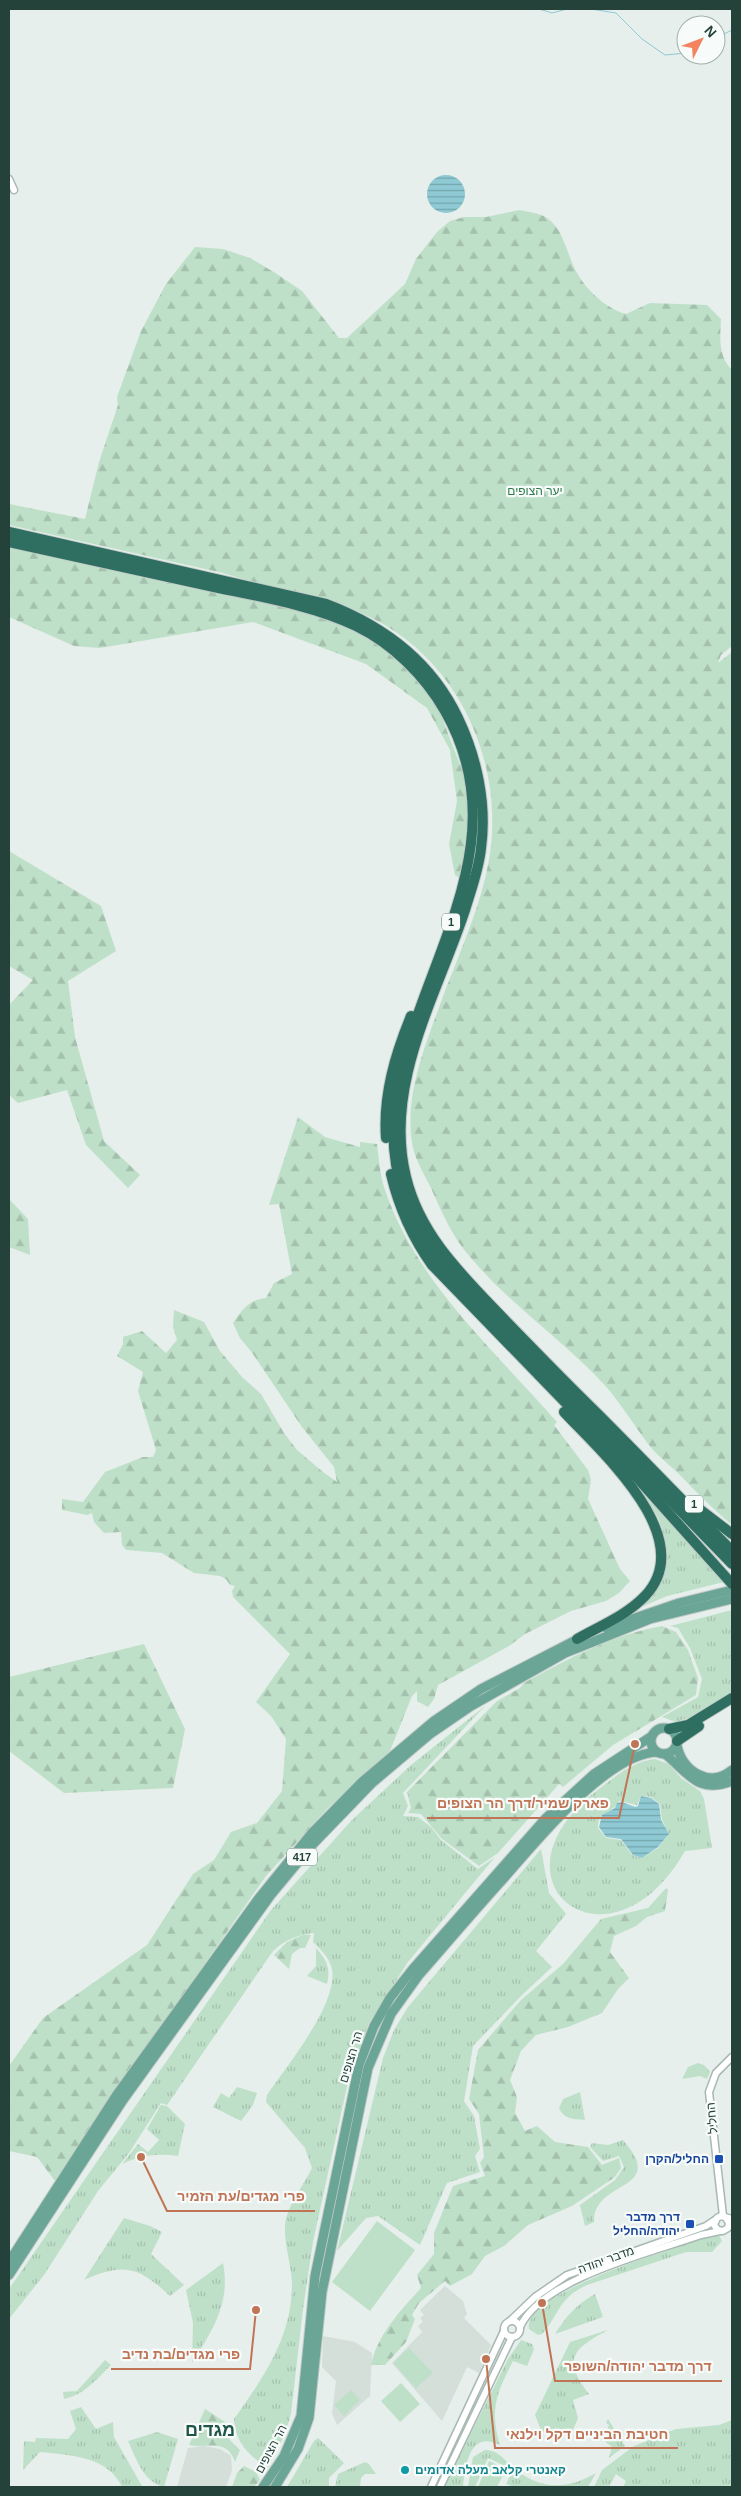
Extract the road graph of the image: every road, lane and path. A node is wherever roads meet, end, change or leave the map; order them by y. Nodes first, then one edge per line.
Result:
1 (9, 179) edge
2 (14, 190) dead end
3 (9, 532) edge
4 (9, 542) edge
5 (446, 940) junction
6 (479, 1316) junction
7 (657, 1473) junction
8 (732, 1534) edge
9 (732, 1551) edge
10 (732, 1564) edge
11 (732, 1584) edge
12 (728, 1591) edge
13 (732, 1599) edge
14 (577, 1639) junction
15 (732, 1698) edge
16 (732, 1704) edge
17 (669, 1729) junction
18 (652, 1736) junction
19 (677, 1743) junction
20 (661, 1753) junction
21 (732, 1770) edge
22 (732, 1781) edge
23 (732, 2057) edge
24 (727, 2217) edge
25 (715, 2220) junction
26 (730, 2228) edge
27 (720, 2231) junction
28 (9, 2262) edge
29 (9, 2275) edge
30 (510, 2321) junction
31 (520, 2327) junction
32 (504, 2331) junction
33 (512, 2338) junction
34 (263, 2487) edge
35 (268, 2487) edge
36 (276, 2487) edge
37 (431, 2487) edge
38 (440, 2487) edge

1 - 2 street
3 - 7 highway, 1
4 - 5 highway, 1
5 - 6 highway
5 - 10 highway, 1
6 - 11 highway
6 - 14 highway
7 - 8 highway, 1
7 - 9 highway
12 - 14 main road, 417
13 - 29 main road, 417
14 - 28 main road, 417
15 - 17 highway
16 - 19 highway
17 - 18 main road
17 - 19 main road
18 - 20 main road
18 - 34 main road, הר הצופים
19 - 20 main road
19 - 21 main road
20 - 22 main road
20 - 36 main road, הר הצופים
23 - 24 street, החליל
24 - 25 street, מדבר יהודה
24 - 26 street, החליל
25 - 27 street
25 - 30 street, מדבר יהודה
26 - 27 street, מדבר יהודה
27 - 31 street, מדבר יהודה
30 - 31 street
30 - 32 street
31 - 33 street
32 - 33 street
32 - 37 street
33 - 38 street
34 - 35 main road

